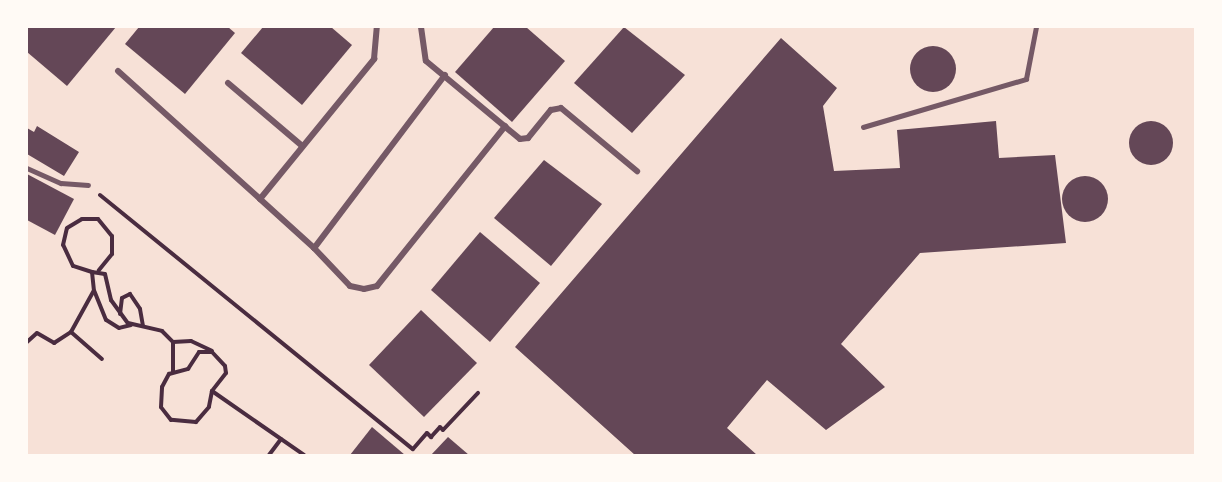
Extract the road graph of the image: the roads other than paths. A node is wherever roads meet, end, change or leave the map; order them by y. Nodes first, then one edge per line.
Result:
1 (377, 27) edge
2 (421, 27) edge
3 (1036, 27) edge
4 (118, 71) dead end
5 (444, 75) junction
6 (228, 83) dead end
7 (505, 126) junction
8 (863, 127) dead end
9 (301, 145) junction
10 (27, 168) edge
11 (638, 171) dead end
12 (88, 185) road end
13 (260, 199) junction
14 (314, 248) junction

1 - 9 street
2 - 5 street
3 - 8 lane
4 - 13 street
5 - 7 street
5 - 14 street
6 - 9 street
7 - 11 street
7 - 14 street
9 - 13 street
10 - 12 lane
13 - 14 street

